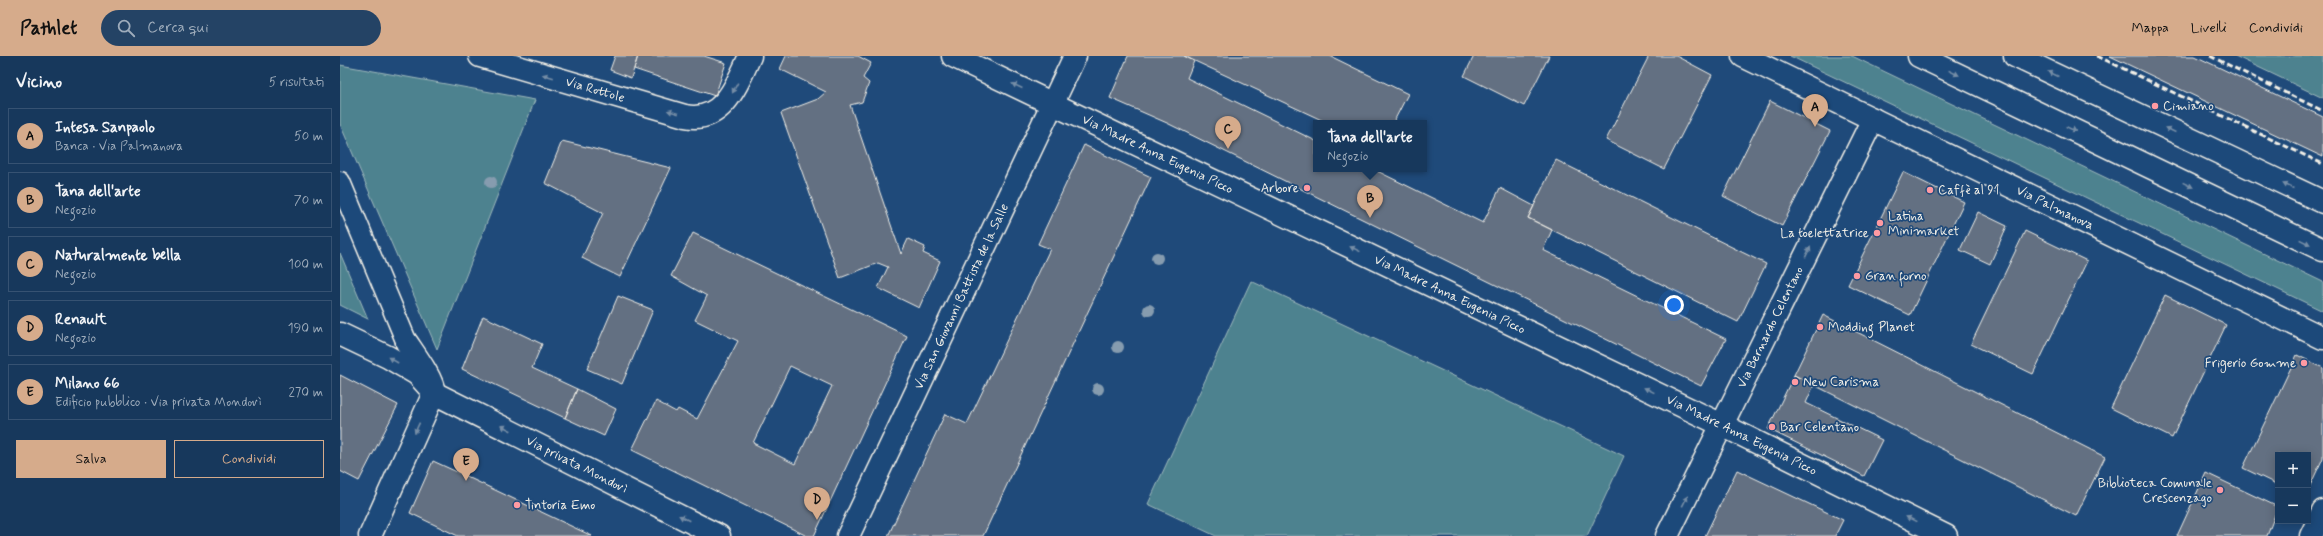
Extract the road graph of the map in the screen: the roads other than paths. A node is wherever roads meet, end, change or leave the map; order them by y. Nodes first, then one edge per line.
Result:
1 (480, 56) edge
2 (750, 56) edge
3 (953, 56) edge
4 (1075, 56) edge
5 (1743, 56) edge
6 (1918, 56) edge
7 (2015, 56) edge
8 (1052, 103) junction
9 (1873, 119) junction
10 (340, 182) edge
11 (2323, 202) edge
12 (2323, 250) edge
13 (340, 334) edge
14 (2323, 338) edge
15 (406, 342) joint
16 (434, 393) junction
17 (1722, 425) junction
18 (2323, 511) edge
19 (370, 536) edge
20 (719, 536) edge
21 (848, 536) edge
22 (1667, 536) edge
23 (1946, 536) edge
24 (2311, 536) edge

2 -> 1 main road, Via Rottole
8 -> 3 main road, Via Madre Anna Eugenia Picco
4 - 8 main road, Via San Giovanni Battista de la Salle
5 - 9 main road, Via Palmanova
6 -> 12 main road
11 -> 7 main road
17 -> 8 main road, Via Madre Anna Eugenia Picco
8 - 21 main road, Via San Giovanni Battista de la Salle
9 - 14 main road, Via Palmanova
17 -> 9 main road, Via Bernardo Celentano
10 - 15 street
16 -> 13 main road
15 - 16 main road
16 -> 19 main road
20 -> 16 main road, Via privata Mondovì
22 -> 17 main road, Via Bernardo Celentano
23 -> 17 main road, Via Madre Anna Eugenia Picco
18 - 24 main road

